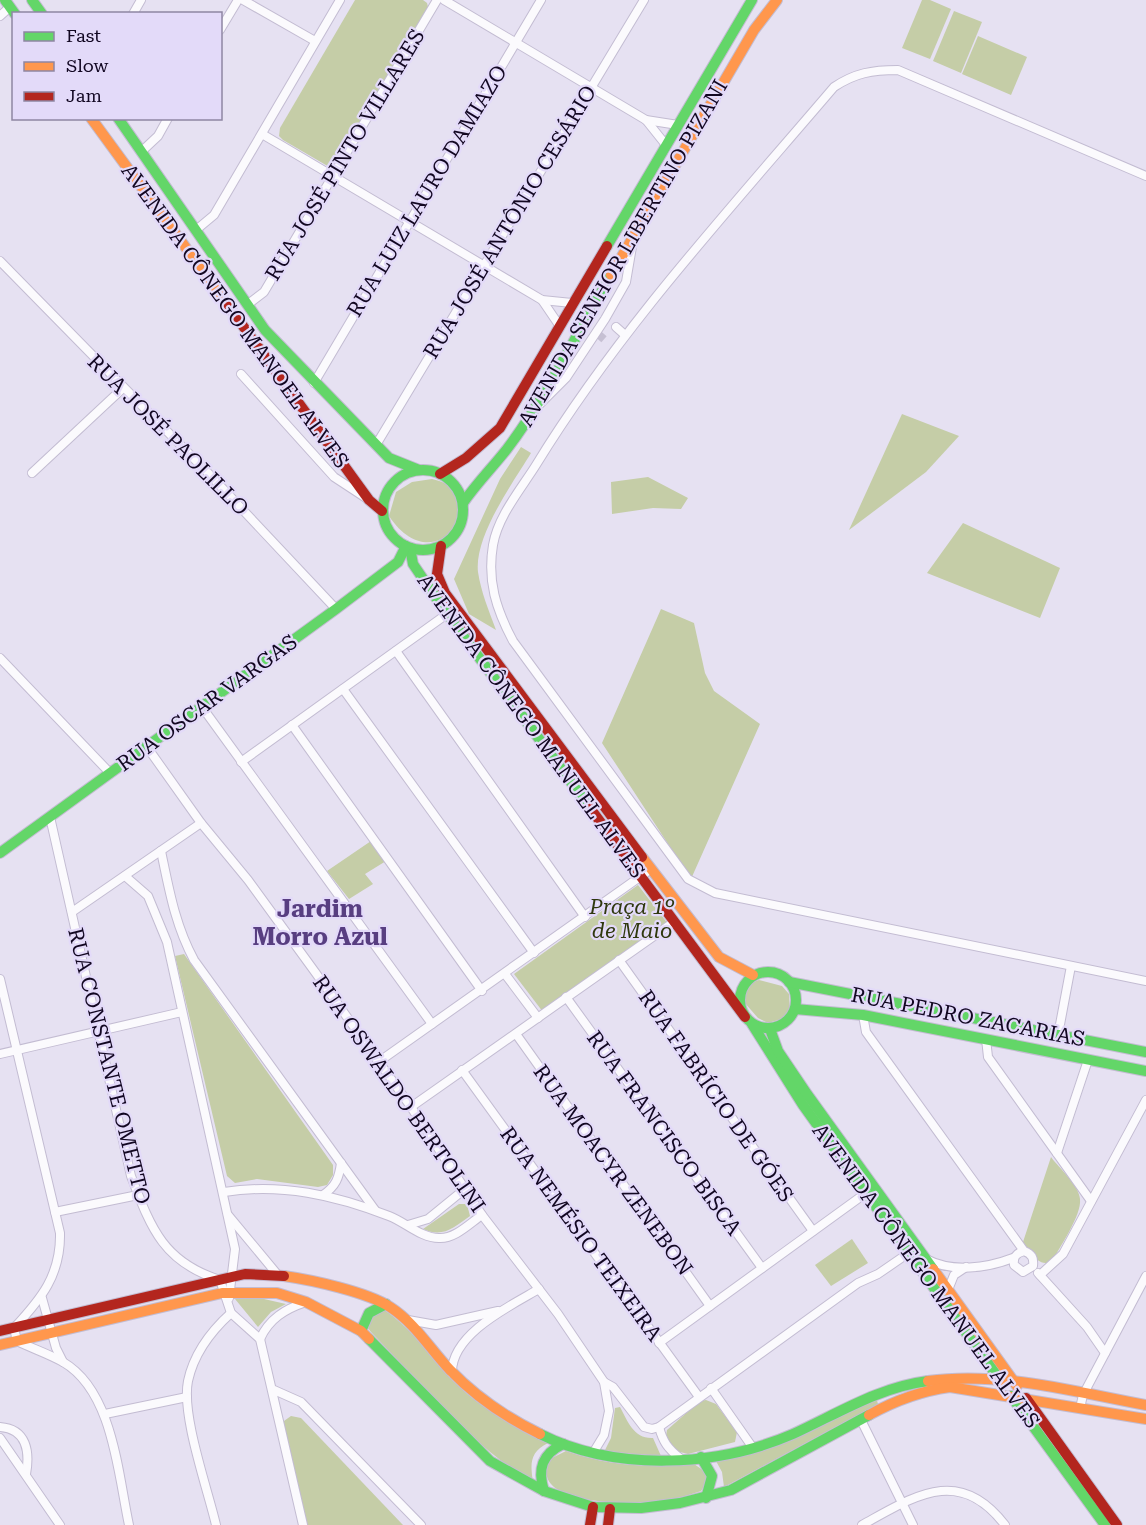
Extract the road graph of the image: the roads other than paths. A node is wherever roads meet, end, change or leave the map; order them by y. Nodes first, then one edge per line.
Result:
1 (238, 0) edge
2 (243, 0) edge
3 (340, 0) edge
4 (436, 0) edge
5 (444, 0) edge
6 (541, 0) edge
7 (644, 0) edge
8 (752, 0) edge
9 (777, 0) edge
10 (10, 7) edge
11 (0, 16) edge
12 (222, 27) edge
13 (315, 41) junction
14 (515, 42) junction
15 (593, 86) junction
16 (92, 120) edge
17 (119, 120) edge
18 (167, 120) edge
19 (646, 120) junction
20 (678, 125) junction
21 (262, 134) junction
22 (666, 145) junction
23 (142, 151) junction
24 (1146, 176) edge
25 (334, 177) junction
26 (410, 220) junction
27 (196, 230) junction
28 (635, 232) junction
29 (0, 261) edge
30 (483, 265) junction
31 (542, 300) junction
32 (572, 303) junction
33 (246, 305) junction
34 (559, 325) junction
35 (616, 327) dead end
36 (625, 335) junction
37 (606, 341) tunnel mouth
38 (615, 348) junction
39 (241, 374) dead end
40 (314, 383) junction
41 (122, 389) junction
42 (528, 417) junction
43 (376, 445) junction
44 (419, 470) junction
45 (32, 473) dead end
46 (440, 474) junction
47 (369, 500) junction
48 (463, 503) junction
49 (382, 511) junction
50 (441, 546) junction
51 (408, 547) junction
52 (336, 609) junction
53 (447, 614) junction
54 (396, 651) junction
55 (0, 658) edge
56 (343, 688) junction
57 (202, 707) junction
58 (292, 725) junction
59 (147, 747) junction
60 (240, 762) junction
61 (110, 773) junction
62 (50, 817) junction
63 (201, 823) junction
64 (161, 851) junction
65 (0, 853) edge
66 (651, 869) junction
67 (125, 876) junction
68 (641, 876) junction
69 (72, 912) junction
70 (585, 917) junction
71 (674, 922) junction
72 (181, 936) junction
73 (702, 937) junction
74 (167, 942) junction
75 (534, 953) junction
76 (619, 960) junction
77 (1071, 966) junction
78 (505, 974) junction
79 (753, 975) junction
80 (0, 979) edge
81 (1146, 981) edge
82 (789, 982) junction
83 (482, 991) junction
84 (566, 997) junction
85 (795, 1009) junction
86 (182, 1012) junction
87 (863, 1015) junction
88 (538, 1018) junction
89 (748, 1021) junction
90 (432, 1023) junction
91 (770, 1029) junction
92 (99, 1031) junction
93 (516, 1034) junction
94 (1058, 1035) junction
95 (986, 1039) junction
96 (17, 1050) junction
97 (1146, 1052) edge
98 (0, 1054) edge
99 (1088, 1060) junction
100 (378, 1063) junction
101 (462, 1070) junction
102 (1146, 1071) edge
103 (1146, 1100) edge
104 (411, 1107) junction
105 (1057, 1153) junction
106 (341, 1163) junction
107 (465, 1188) junction
108 (870, 1190) junction
109 (224, 1192) junction
110 (138, 1195) junction
111 (323, 1195) junction
112 (1091, 1201) junction
113 (375, 1210) junction
114 (55, 1212) junction
115 (228, 1215) junction
116 (482, 1215) junction
117 (408, 1226) junction
118 (813, 1231) junction
119 (910, 1252) junction
120 (1017, 1257) junction
121 (926, 1259) junction
122 (966, 1267) junction
123 (762, 1268) junction
124 (1030, 1268) junction
125 (278, 1274) junction
126 (1040, 1275) junction
127 (1146, 1276) edge
128 (225, 1278) junction
129 (539, 1289) junction
130 (948, 1290) junction
131 (226, 1293) junction
132 (42, 1298) junction
133 (306, 1302) junction
134 (386, 1304) junction
135 (710, 1306) junction
136 (230, 1309) junction
137 (501, 1310) junction
138 (50, 1319) junction
139 (407, 1320) junction
140 (14, 1328) junction
141 (0, 1331) edge
142 (361, 1331) junction
143 (53, 1333) junction
144 (260, 1339) junction
145 (16, 1341) junction
146 (659, 1342) junction
147 (0, 1345) edge
148 (1105, 1353) junction
149 (63, 1362) junction
150 (453, 1373) junction
151 (1000, 1381) junction
152 (604, 1382) junction
153 (1015, 1383) junction
154 (711, 1388) junction
155 (274, 1390) junction
156 (1083, 1395) junction
157 (1012, 1396) junction
158 (187, 1397) junction
159 (699, 1397) junction
160 (1027, 1400) junction
161 (1146, 1405) edge
162 (1080, 1408) junction
163 (105, 1414) junction
164 (1146, 1419) edge
165 (861, 1420) junction
166 (0, 1426) edge
167 (659, 1427) junction
168 (0, 1438) edge
169 (563, 1444) junction
170 (753, 1448) junction
171 (593, 1453) junction
172 (701, 1456) junction
173 (680, 1458) junction
174 (26, 1474) junction
175 (544, 1491) junction
176 (706, 1498) junction
177 (902, 1503) junction
178 (593, 1507) junction
179 (610, 1509) junction
180 (60, 1525) edge
181 (129, 1525) edge
182 (216, 1525) edge
183 (303, 1525) edge
184 (422, 1525) edge
185 (590, 1525) edge
186 (608, 1525) edge
187 (862, 1525) edge
188 (913, 1525) edge
189 (1005, 1525) edge
190 (1105, 1525) edge
191 (1117, 1525) edge

1 - 12 street
2 - 13 street
3 - 13 street
4 - 25 street, RUA JOSÉ PINTO VILLARES
5 - 14 street
6 - 14 street, RUA LUIZ LAURO DAMIAZO
7 - 15 street, RUA JOSÉ ANTÔNIO CESÁRIO
8 - 20 street, AVENIDA SENHOR LIBERTINO PIZANI
9 - 28 street, AVENIDA SENHOR LIBERTINO PIZANI
10 - 11 street
13 - 21 street
14 - 15 street
14 - 26 street, RUA LUIZ LAURO DAMIAZO
15 - 19 street
15 - 30 street, RUA JOSÉ ANTÔNIO CESÁRIO
16 - 47 street, AVENIDA CÔNEGO MANOEL ALVES
17 - 23 street, AVENIDA CÔNEGO MANOEL ALVES
18 - 23 street
19 - 20 street
19 - 22 street
20 - 22 street, AVENIDA SENHOR LIBERTINO PIZANI
21 - 25 street
21 - 27 street
22 - 32 street, AVENIDA SENHOR LIBERTINO PIZANI
23 - 27 street, AVENIDA CÔNEGO MANOEL ALVES
24 - 36 street
25 - 26 street
25 - 33 street, RUA JOSÉ PINTO VILLARES
26 - 30 street
26 - 40 street, RUA LUIZ LAURO DAMIAZO
27 - 33 street, AVENIDA CÔNEGO MANOEL ALVES
28 - 42 street, AVENIDA SENHOR LIBERTINO PIZANI
28 - 42 street
29 - 41 street, RUA JOSÉ PAOLILLO
30 - 31 street
30 - 43 street, RUA JOSÉ ANTÔNIO CESÁRIO
31 - 32 street
31 - 34 street
32 - 34 street, AVENIDA SENHOR LIBERTINO PIZANI
33 - 40 street, AVENIDA CÔNEGO MANOEL ALVES
34 - 46 street, AVENIDA SENHOR LIBERTINO PIZANI
35 - 36 street
36 - 38 street
37 - 38 street
38 - 77 street
39 - 47 street
40 - 43 street, AVENIDA CÔNEGO MANOEL ALVES
41 - 45 street
41 - 52 street, RUA JOSÉ PAOLILLO
42 - 48 street, AVENIDA SENHOR LIBERTINO PIZANI
43 - 44 street, AVENIDA CÔNEGO MANOEL ALVES
44 - 46 street
44 - 49 street
46 - 48 street
47 - 49 street, AVENIDA CÔNEGO MANOEL ALVES
48 - 50 street
49 - 51 street
50 - 51 street
50 - 66 street, AVENIDA CÔNEGO MANUEL ALVES
51 - 52 street, RUA OSCAR VARGAS
51 - 53 street, AVENIDA CÔNEGO MANUEL ALVES
52 - 57 street, RUA OSCAR VARGAS
53 - 54 street
53 - 68 street, AVENIDA CÔNEGO MANUEL ALVES
54 - 56 street
54 - 70 street
55 - 61 street
56 - 58 street
56 - 75 street
57 - 59 street, RUA OSCAR VARGAS
57 - 60 street
58 - 60 street
58 - 83 street
59 - 61 street, RUA OSCAR VARGAS
59 - 63 street, RUA OSWALDO BERTOLINI
60 - 90 street
61 - 62 street, RUA OSCAR VARGAS
62 - 65 street, RUA OSCAR VARGAS
62 - 69 street, RUA CONSTANTE OMETTO
63 - 64 street
63 - 100 street, RUA OSWALDO BERTOLINI
64 - 67 street
64 - 72 street
66 - 68 street
66 - 73 street, AVENIDA CÔNEGO MANUEL ALVES
67 - 69 street
67 - 74 street
68 - 70 street
68 - 71 street, AVENIDA CÔNEGO MANUEL ALVES
69 - 92 street, RUA CONSTANTE OMETTO
70 - 75 street
71 - 73 street
71 - 76 street
71 - 89 street, AVENIDA CÔNEGO MANUEL ALVES
72 - 74 street
72 - 106 street
73 - 79 street, AVENIDA CÔNEGO MANUEL ALVES
74 - 86 street
75 - 78 street
76 - 84 street
76 - 118 street, RUA FABRÍCIO DE GÓES
77 - 81 street
77 - 94 street
78 - 83 street
78 - 88 street
79 - 82 street
79 - 89 street
80 - 96 street
82 - 85 street
82 - 94 street, RUA PEDRO ZACARIAS
83 - 90 street
84 - 88 street
84 - 123 street, RUA FRANCISCO BISCA
85 - 87 street, RUA PEDRO ZACARIAS
85 - 91 street
86 - 92 street
86 - 109 street
87 - 95 street, RUA PEDRO ZACARIAS
87 - 120 street
88 - 93 street
89 - 91 street
89 - 108 street, AVENIDA CÔNEGO MANUEL ALVES
90 - 100 street
91 - 108 street, AVENIDA CÔNEGO MANUEL ALVES
92 - 96 street
92 - 110 street, RUA CONSTANTE OMETTO
93 - 101 street
93 - 135 street, RUA MOACYR ZENEBON
94 - 97 street, RUA PEDRO ZACARIAS
95 - 99 street, RUA PEDRO ZACARIAS
95 - 105 street
96 - 98 street
96 - 114 street
99 - 102 street, RUA PEDRO ZACARIAS
99 - 105 street
100 - 104 street, RUA OSWALDO BERTOLINI
101 - 104 street
101 - 146 street, RUA NEMÉSIO TEIXEIRA
103 - 112 street
104 - 107 street, RUA OSWALDO BERTOLINI
105 - 112 street
106 - 111 street
106 - 113 street
107 - 116 street, RUA OSWALDO BERTOLINI
107 - 117 street
108 - 118 street
108 - 119 street, AVENIDA CÔNEGO MANUEL ALVES
108 - 121 street, AVENIDA CÔNEGO MANUEL ALVES
109 - 111 street
109 - 115 street
110 - 114 street
110 - 128 street, RUA CONSTANTE OMETTO
111 - 113 street
112 - 126 street
113 - 117 street
114 - 132 street
115 - 125 street
115 - 128 street
116 - 117 street
116 - 129 street, RUA OSWALDO BERTOLINI
118 - 123 street
119 - 151 street, AVENIDA CÔNEGO MANUEL ALVES
119 - 154 street
120 - 122 street
120 - 124 street
120 - 124 street
121 - 122 street
121 - 130 street, AVENIDA CÔNEGO MANUEL ALVES
122 - 130 street
123 - 135 street
124 - 126 street
125 - 128 street
125 - 134 street
126 - 148 street
127 - 148 street
128 - 131 street
128 - 138 street
129 - 137 street
129 - 152 street, RUA OSWALDO BERTOLINI
130 - 153 street, AVENIDA CÔNEGO MANUEL ALVES
131 - 133 street
131 - 136 street
131 - 143 street
132 - 138 street
132 - 140 street
133 - 142 street
133 - 144 street
134 - 139 street
134 - 142 street
135 - 146 street
136 - 144 street
136 - 158 street
137 - 139 street
137 - 150 street
138 - 140 street
138 - 143 street
139 - 150 street
140 - 141 street
140 - 145 street
142 - 175 street
143 - 145 street
143 - 149 street
144 - 155 street
145 - 147 street
145 - 149 street
146 - 159 street, RUA NEMÉSIO TEIXEIRA
148 - 156 street
149 - 163 street
150 - 169 street
151 - 153 street
151 - 157 street, AVENIDA CÔNEGO MANUEL ALVES
151 - 170 street
152 - 167 street
152 - 171 street, RUA OSWALDO BERTOLINI
153 - 156 street
153 - 160 street, AVENIDA CÔNEGO MANUEL ALVES
154 - 159 street
154 - 170 street
155 - 183 street
155 - 184 street
156 - 161 street
156 - 162 street
157 - 160 street
157 - 165 street
157 - 190 street, AVENIDA CÔNEGO MANUEL ALVES
158 - 163 street
158 - 182 street
159 - 167 street
160 - 162 street
160 - 191 street, AVENIDA CÔNEGO MANUEL ALVES
162 - 164 street
163 - 181 street
165 - 176 street
165 - 177 street
166 - 174 street
167 - 173 street
168 - 174 street
169 - 171 street
169 - 175 street
170 - 172 street
171 - 173 street
172 - 173 street
172 - 176 street
174 - 180 street
175 - 178 street
176 - 179 street
177 - 187 street
177 - 188 street
177 - 189 street
178 - 179 street
178 - 185 street
179 - 186 street

